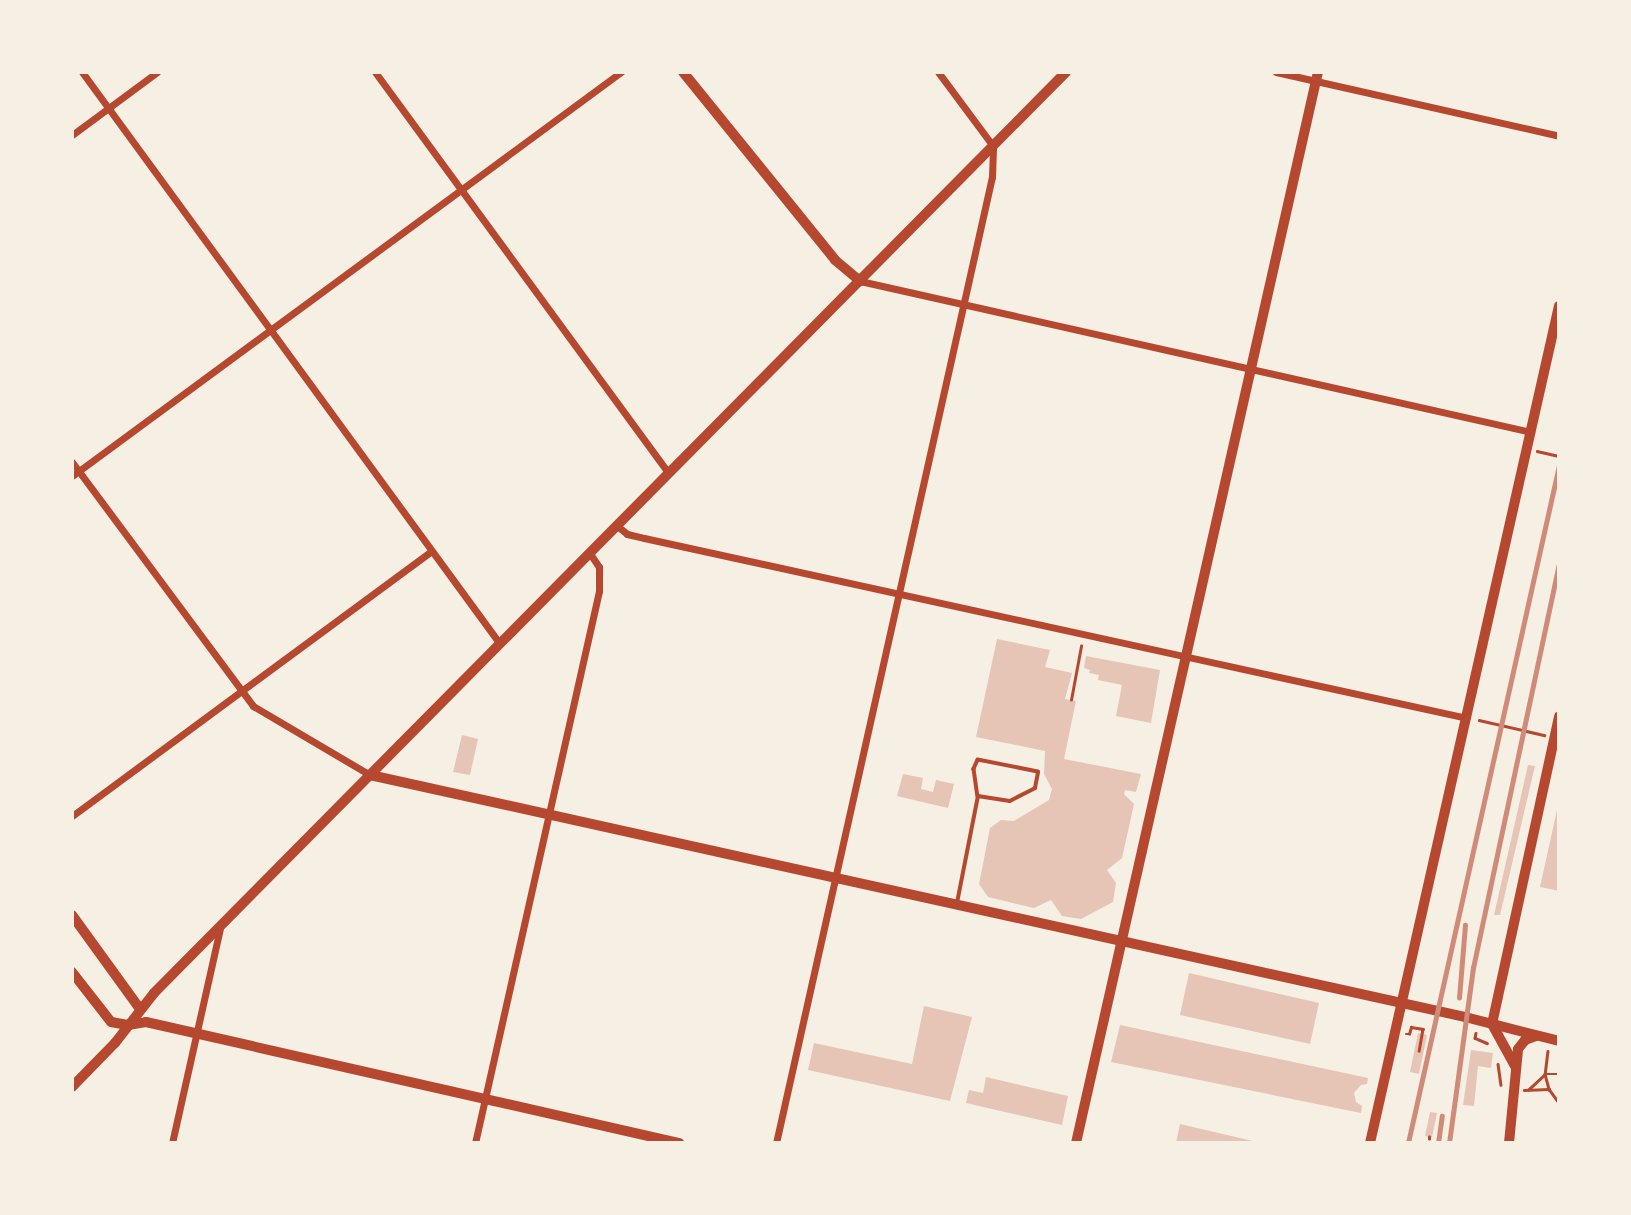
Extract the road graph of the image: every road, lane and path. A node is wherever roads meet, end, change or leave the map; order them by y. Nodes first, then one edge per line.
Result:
1 (82, 72) edge
2 (157, 72) edge
3 (375, 72) edge
4 (621, 72) edge
5 (683, 72) edge
6 (939, 72) edge
7 (1066, 72) edge
8 (1276, 72) edge
9 (1317, 76) edge
10 (108, 108) junction
11 (72, 135) edge
12 (1559, 136) edge
13 (993, 146) junction
14 (460, 189) junction
15 (860, 281) junction
16 (964, 304) junction
17 (1559, 306) edge
18 (271, 328) junction
19 (1250, 369) junction
20 (1531, 432) junction
21 (1527, 449) junction
22 (1559, 456) edge
23 (72, 462) edge
24 (75, 473) edge
25 (668, 473) junction
26 (616, 525) junction
27 (431, 551) junction
28 (589, 552) junction
29 (899, 594) junction
30 (1083, 636) junction
31 (500, 644) junction
32 (1185, 658) junction
33 (240, 691) junction
34 (1071, 700) dead end
35 (1559, 716) edge
36 (1467, 718) junction
37 (1557, 737) edge
38 (370, 775) junction
39 (978, 796) junction
40 (549, 815) junction
41 (72, 816) edge
42 (835, 879) junction
43 (957, 903) junction
44 (72, 915) edge
45 (220, 928) junction
46 (1121, 941) junction
47 (72, 972) edge
48 (1403, 1003) junction
49 (141, 1009) junction
50 (1492, 1024) junction
51 (128, 1025) junction
52 (1396, 1032) junction
53 (197, 1034) junction
54 (1536, 1036) junction
55 (1554, 1040) edge
56 (1419, 1051) dead end
57 (1492, 1060) dead end
58 (1498, 1061) dead end
59 (1516, 1067) junction
60 (1545, 1073) junction
61 (1559, 1074) edge
62 (72, 1087) edge
63 (1549, 1089) dead end
64 (1527, 1091) dead end
65 (484, 1099) junction
66 (172, 1143) edge
67 (475, 1143) edge
68 (679, 1143) edge
69 (776, 1143) edge
70 (1076, 1143) edge
71 (1370, 1143) edge
72 (1509, 1143) edge

1 - 10 street
2 - 10 street
3 - 14 street
4 - 14 street
5 - 15 street
6 - 13 street
7 - 13 street
8 - 9 street
9 - 12 street
9 - 19 street
10 - 11 street
10 - 18 street
13 - 15 street
13 - 16 street
14 - 18 street
14 - 25 street
15 - 16 street
15 - 25 street
16 - 19 street
16 - 29 street
17 - 20 street
18 - 24 street
18 - 27 street
19 - 20 street
19 - 32 street
20 - 21 street
21 - 22 path
21 - 36 street
23 - 24 street
24 - 33 street
25 - 26 street
26 - 28 street
26 - 29 street
27 - 31 street
27 - 33 street
28 - 31 street
28 - 40 street
29 - 30 street
29 - 42 street
30 - 32 street
30 - 34 path
31 - 38 street
32 - 36 street
32 - 46 street
33 - 38 street
33 - 41 street
35 - 37 street
36 - 37 path
36 - 48 street
37 - 50 street
38 - 40 street
38 - 45 street
39 - 39 lane
39 - 43 lane
40 - 42 street
40 - 65 street
42 - 43 street
42 - 69 street
43 - 46 street
44 - 49 street
45 - 49 street
45 - 53 street
46 - 48 street
46 - 70 street
47 - 51 street
48 - 50 street
48 - 52 street
49 - 51 street
50 - 54 street
50 - 59 street
51 - 53 street
51 - 62 street
52 - 56 path
52 - 71 street
53 - 65 street
53 - 66 street
54 - 55 street
54 - 59 street
55 - 60 path
57 - 58 path
59 - 72 street
60 - 61 path
60 - 63 path
60 - 64 path
65 - 67 street
65 - 68 street

